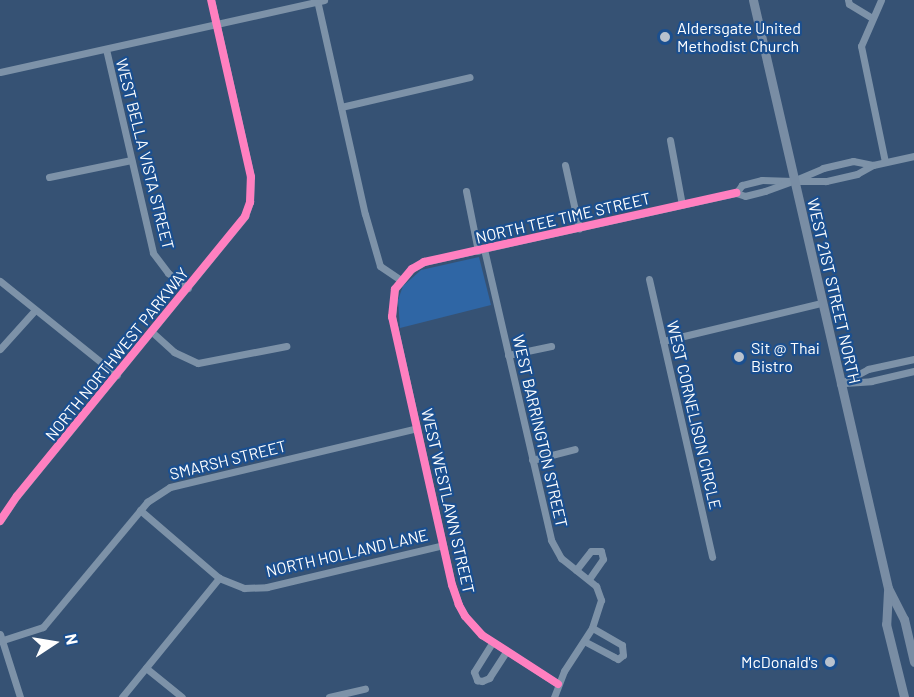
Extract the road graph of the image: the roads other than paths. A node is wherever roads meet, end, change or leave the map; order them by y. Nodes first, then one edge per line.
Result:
1 (211, 0) edge
2 (753, 0) edge
3 (848, 0) edge
4 (319, 1) edge
5 (878, 1) edge
6 (872, 18) junction
7 (216, 24) junction
8 (106, 49) junction
9 (0, 72) edge
10 (470, 77) dead end
11 (341, 107) junction
12 (670, 140) dead end
13 (914, 156) edge
14 (131, 160) junction
15 (885, 162) junction
16 (565, 165) dead end
17 (873, 165) junction
18 (49, 177) dead end
19 (793, 181) junction
20 (466, 191) dead end
21 (736, 193) junction
22 (682, 204) junction
23 (579, 228) junction
24 (481, 250) junction
25 (649, 279) dead end
26 (0, 280) edge
27 (401, 280) junction
28 (188, 288) junction
29 (821, 303) junction
30 (35, 310) junction
31 (152, 332) junction
32 (663, 340) junction
33 (286, 346) dead end
34 (551, 346) dead end
35 (0, 349) edge
36 (508, 355) junction
37 (914, 359) edge
38 (914, 371) edge
39 (117, 375) junction
40 (840, 384) junction
41 (417, 428) junction
42 (575, 449) dead end
43 (532, 460) junction
44 (140, 510) junction
45 (0, 521) edge
46 (443, 545) junction
47 (712, 556) dead end
48 (576, 570) junction
49 (219, 578) junction
50 (589, 579) junction
51 (888, 588) junction
52 (592, 628) junction
53 (1, 638) edge
54 (584, 641) junction
55 (492, 643) junction
56 (506, 652) junction
57 (914, 662) edge
58 (146, 668) junction
59 (558, 684) junction
60 (365, 689) dead end
61 (20, 697) edge
62 (122, 697) edge
63 (182, 697) edge
64 (329, 697) edge
65 (554, 697) edge
66 (904, 697) edge

1 - 7 street
2 - 19 main road, WEST 21ST STREET NORTH
3 - 6 street
4 - 7 street
4 - 11 street
5 - 6 street
6 - 15 street
7 - 8 street
7 - 28 street, NORTH NORTHWEST PARKWAY
8 - 9 street
8 - 14 street, WEST BELLA VISTA STREET
10 - 11 street
11 - 27 street
12 - 22 street
13 - 15 street, NORTH TEE TIME STREET
14 - 18 street
14 - 28 street, WEST BELLA VISTA STREET
15 - 17 street, NORTH TEE TIME STREET
16 - 23 street
17 - 19 street, NORTH TEE TIME STREET
17 - 19 street, NORTH TEE TIME STREET
19 - 21 street, NORTH TEE TIME STREET
19 - 21 street, NORTH TEE TIME STREET
19 - 29 main road, WEST 21ST STREET NORTH
20 - 24 street, WEST BARRINGTON STREET
21 - 22 street, NORTH TEE TIME STREET
22 - 23 street, NORTH TEE TIME STREET
23 - 24 street, NORTH TEE TIME STREET
24 - 27 street, NORTH TEE TIME STREET
24 - 36 street, WEST BARRINGTON STREET
25 - 32 street, WEST CORNELISON CIRCLE
26 - 30 street
27 - 41 street, WEST WESTLAWN STREET
28 - 31 street, NORTH NORTHWEST PARKWAY
29 - 32 street
29 - 40 main road, WEST 21ST STREET NORTH
30 - 35 street
30 - 39 street
31 - 33 street
31 - 39 street, NORTH NORTHWEST PARKWAY
32 - 47 street, WEST CORNELISON CIRCLE
34 - 36 street
36 - 43 street, WEST BARRINGTON STREET
37 - 40 street
38 - 40 street
39 - 45 street, NORTH NORTHWEST PARKWAY
40 - 51 main road, WEST 21ST STREET NORTH
41 - 44 street, SMARSH STREET
41 - 46 street, WEST WESTLAWN STREET
42 - 43 street
43 - 48 street, WEST BARRINGTON STREET
44 - 49 street, NORTH HOLLAND LANE
44 - 53 street, SMARSH STREET
46 - 49 street, NORTH HOLLAND LANE
46 - 55 street, WEST WESTLAWN STREET
48 - 50 street, WEST BARRINGTON STREET
48 - 50 street
49 - 58 street
50 - 52 street
51 - 57 main road, WEST 21ST STREET NORTH
51 - 66 main road, WEST 21ST STREET NORTH
52 - 54 street
52 - 54 street
53 - 61 street
54 - 59 street
55 - 56 street, WEST WESTLAWN STREET
55 - 56 street
56 - 59 street, WEST WESTLAWN STREET
58 - 62 street
58 - 63 street
59 - 65 street
60 - 64 street

